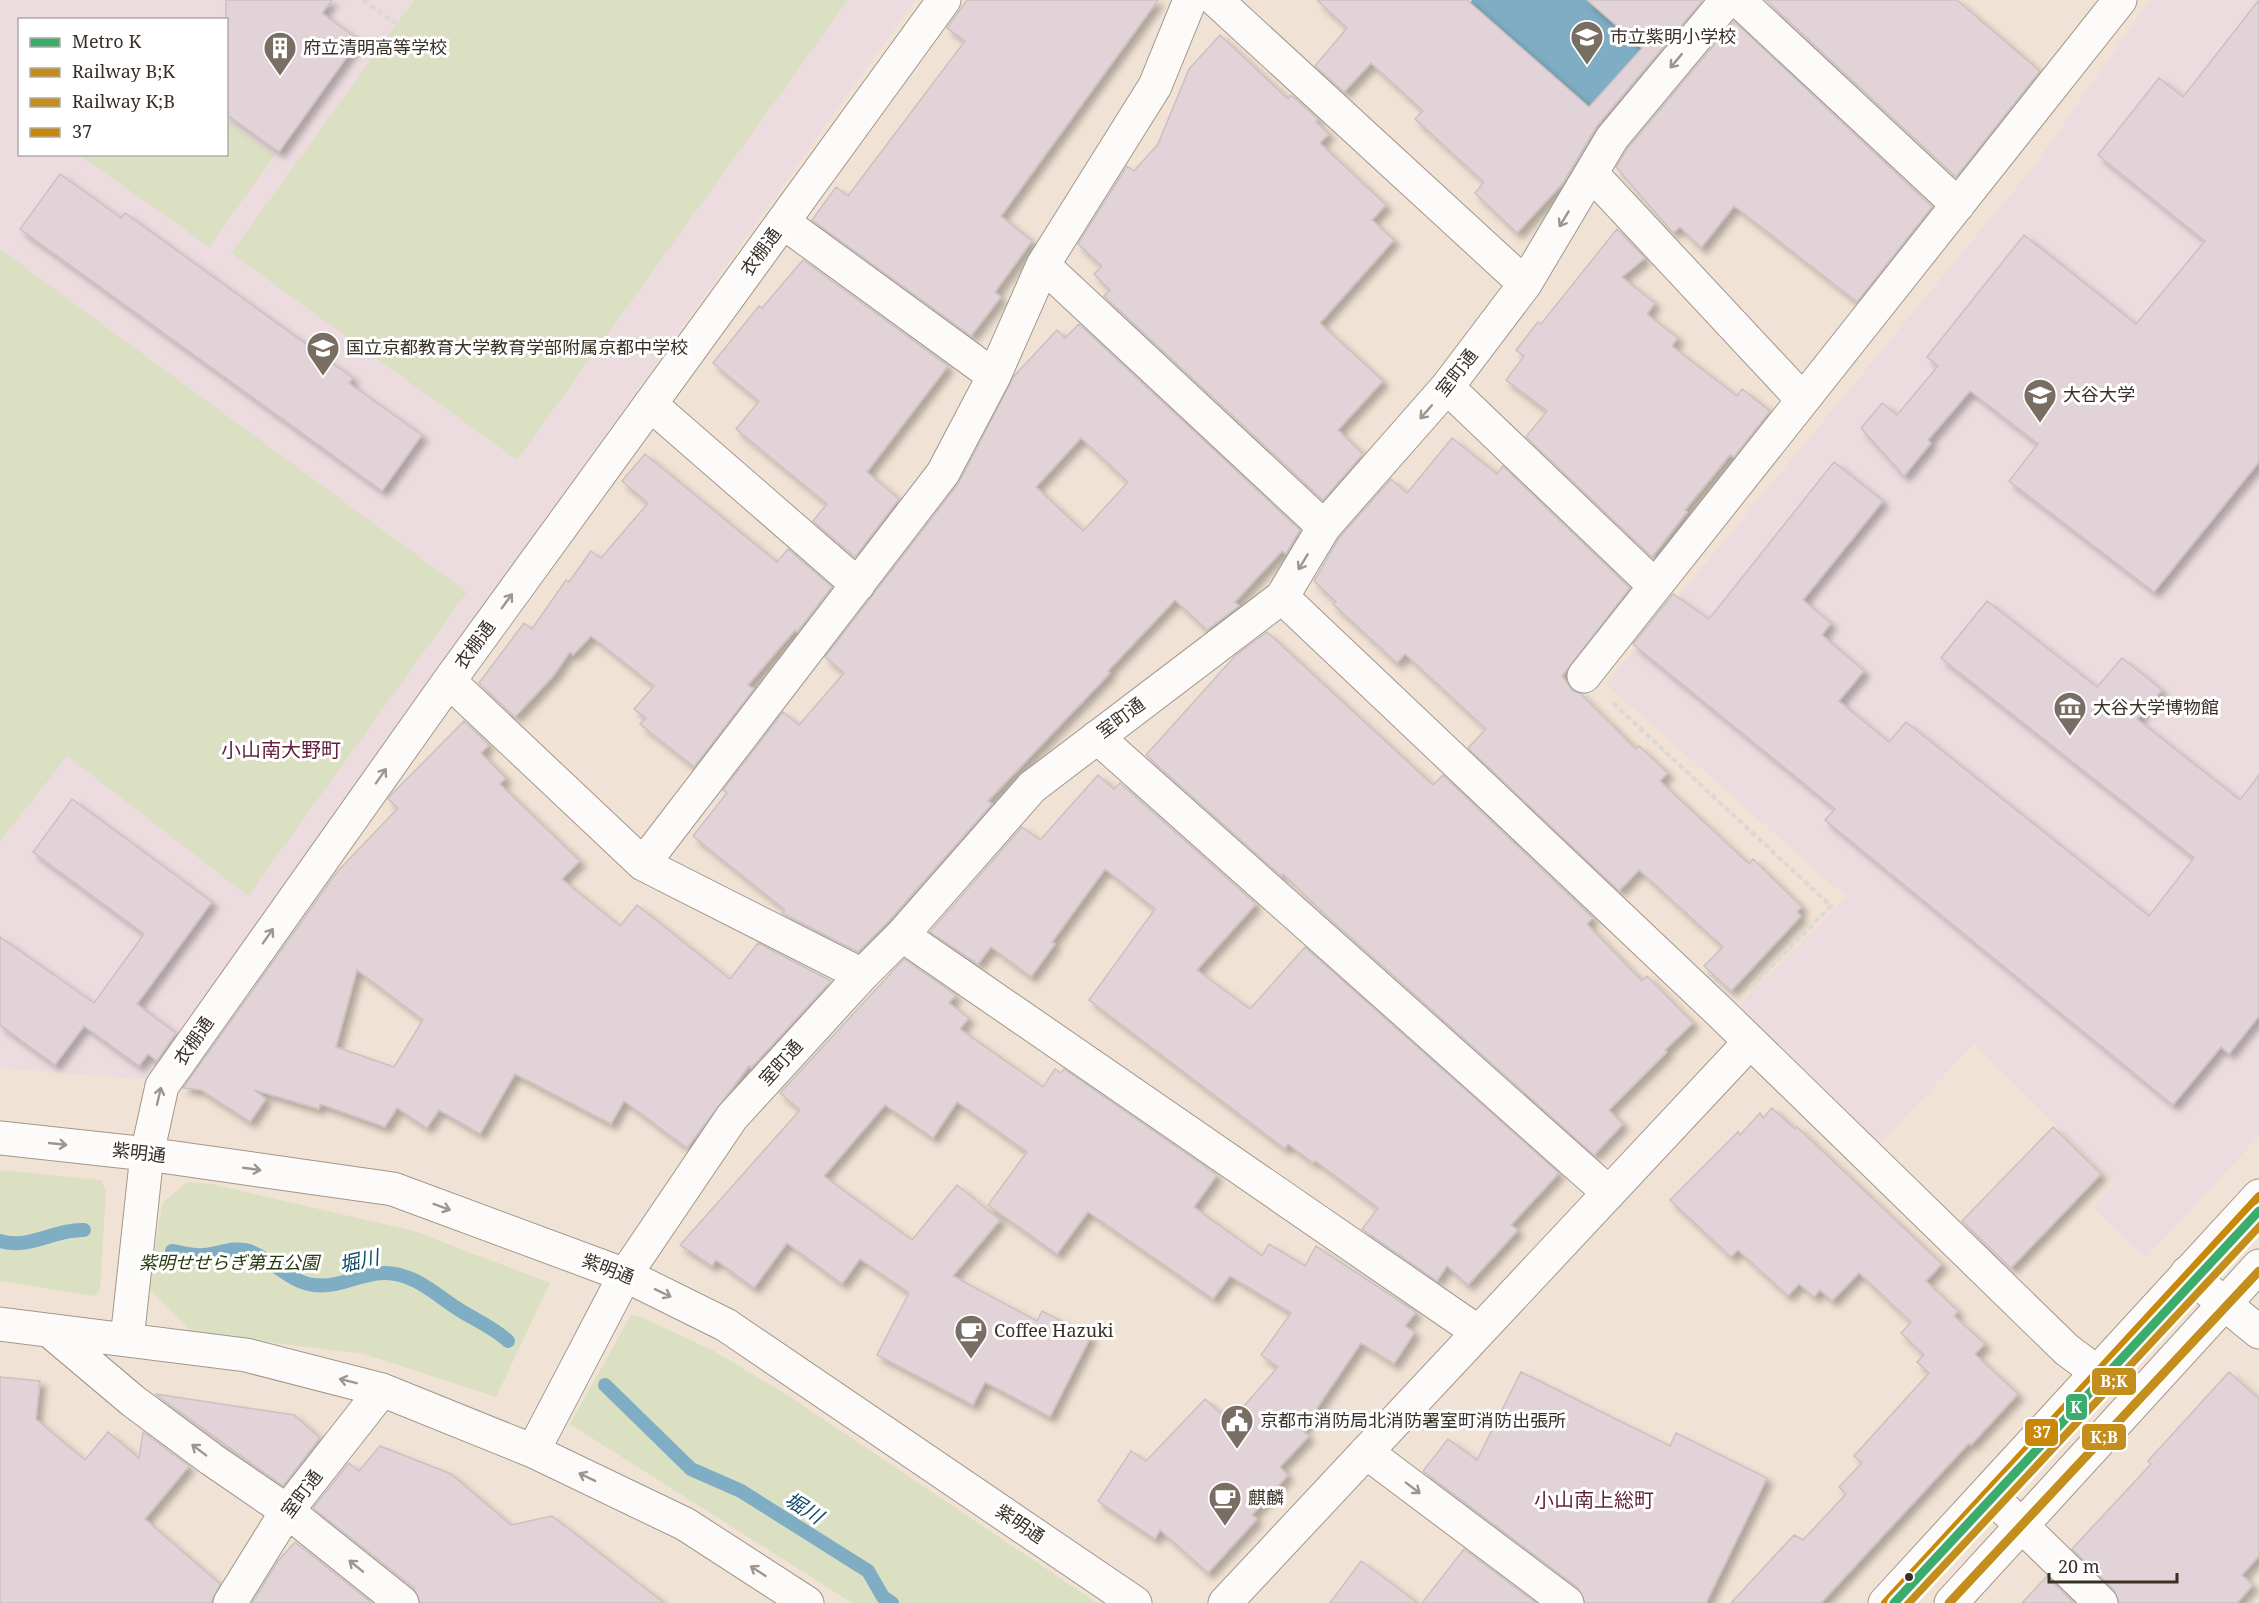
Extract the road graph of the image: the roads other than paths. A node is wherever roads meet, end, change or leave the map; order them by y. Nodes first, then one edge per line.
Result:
1 (944, 0) edge
2 (1190, 0) edge
3 (1216, 0) edge
4 (1727, 0) edge
5 (1738, 0) edge
6 (2120, 0) edge
7 (1592, 173) junction
8 (1958, 205) junction
9 (783, 222) junction
10 (1043, 265) junction
11 (1526, 284) junction
12 (994, 376) junction
13 (1447, 387) junction
14 (1803, 400) junction
15 (650, 404) junction
16 (1324, 527) junction
17 (858, 585) junction
18 (1655, 586) junction
19 (1282, 597) junction
20 (1584, 675) road end
21 (449, 681) junction
22 (1097, 736) junction
23 (643, 864) junction
24 (902, 935) junction
25 (862, 975) junction
26 (1750, 1042) junction
27 (0, 1138) edge
28 (147, 1154) junction
29 (1609, 1193) junction
30 (2259, 1196) edge
31 (2259, 1266) edge
32 (2187, 1273) junction
33 (625, 1275) junction
34 (2225, 1303) junction
35 (0, 1324) edge
36 (50, 1331) junction
37 (1478, 1332) junction
38 (2259, 1332) edge
39 (127, 1340) junction
40 (2098, 1373) junction
41 (382, 1390) junction
42 (533, 1451) junction
43 (1366, 1452) junction
44 (1988, 1493) junction
45 (287, 1511) junction
46 (2022, 1526) junction
47 (230, 1603) edge
48 (402, 1603) edge
49 (807, 1603) edge
50 (1135, 1603) edge
51 (1225, 1603) edge
52 (1567, 1603) edge
53 (1885, 1603) edge
54 (1951, 1603) edge
55 (2102, 1603) edge

1 - 9 main road, 衣棚通
2 - 10 main road
3 - 11 main road
4 -> 7 main road, 室町通
5 - 8 main road
6 - 8 main road
7 -> 11 main road, 室町通
7 - 14 main road
8 - 14 main road
9 - 12 main road
9 - 15 main road, 衣棚通
10 - 12 main road
10 - 16 main road
11 - 13 main road, 室町通
12 - 17 main road
13 -> 16 main road, 室町通
13 - 18 main road
14 - 18 main road
15 - 17 main road
21 -> 15 main road, 衣棚通
16 -> 19 main road, 室町通
17 - 23 main road
18 - 20 main road
19 - 22 main road, 室町通
19 - 26 main road
21 - 23 main road
28 -> 21 main road, 衣棚通
22 - 24 main road, 室町通
22 - 29 main road
23 - 25 main road
24 - 25 main road, 室町通
24 - 37 main road
25 - 33 main road, 室町通
26 - 29 main road
26 - 40 main road
27 -> 28 main road, 紫明通
28 -> 33 main road, 紫明通
28 - 39 main road, 衣棚通
29 - 37 main road
30 - 32 main road
31 - 34 main road
32 - 34 main road
32 - 40 main road
33 - 42 main road, 室町通
33 -> 50 main road, 紫明通
34 - 38 main road
34 - 46 main road
35 - 36 main road
36 - 39 main road
45 -> 36 main road
37 - 43 main road
41 -> 39 main road
40 - 44 main road
41 - 42 main road
41 - 45 main road, 室町通
49 -> 42 main road
43 - 51 main road
43 -> 52 main road
44 - 46 main road
44 - 53 main road
45 - 47 main road, 室町通
48 -> 45 main road
46 - 54 main road
46 - 55 main road

